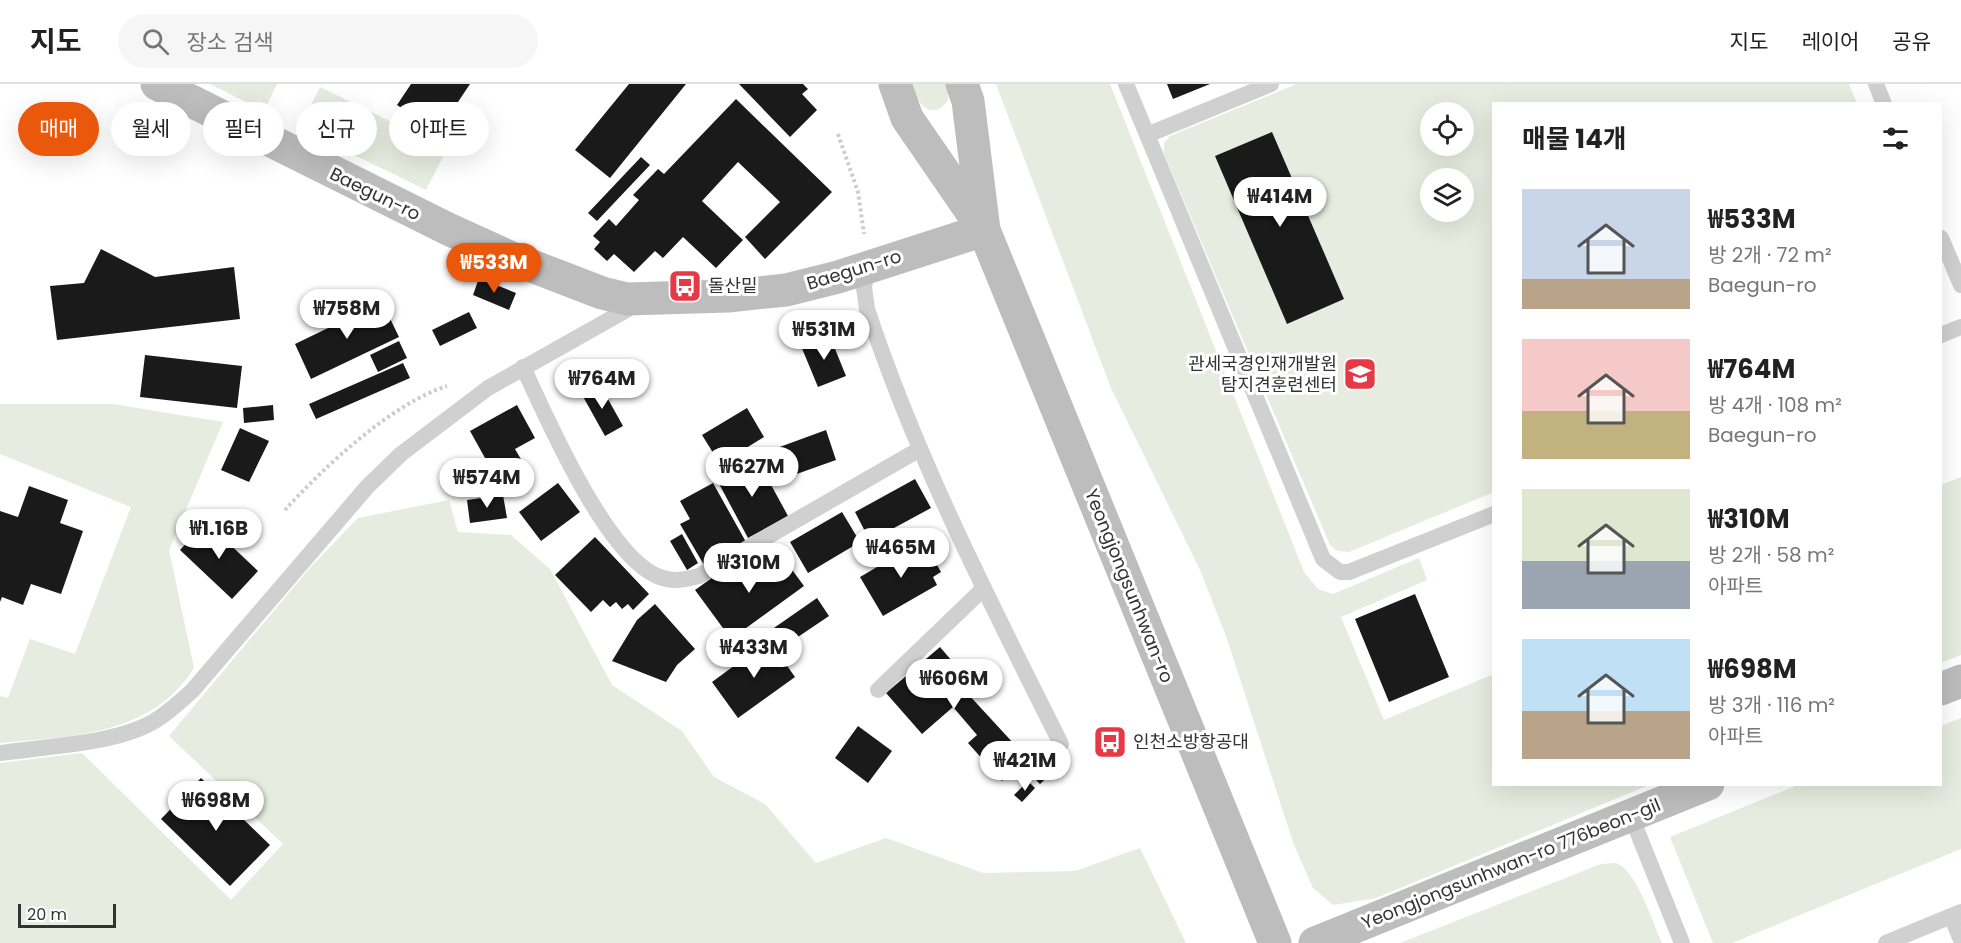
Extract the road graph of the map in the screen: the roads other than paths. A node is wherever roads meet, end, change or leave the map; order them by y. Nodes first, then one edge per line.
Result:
1 (157, 84) edge
2 (895, 84) edge
3 (962, 84) edge
4 (1126, 84) edge
5 (1271, 84) edge
6 (1875, 84) edge
7 (1883, 102) edge
8 (1147, 135) junction
9 (984, 230) junction
10 (1942, 240) edge
11 (868, 266) junction
12 (1961, 285) edge
13 (645, 300) junction
14 (1961, 327) edge
15 (1942, 335) edge
16 (523, 367) junction
17 (920, 449) junction
18 (1492, 515) edge
19 (983, 589) junction
20 (1961, 681) edge
21 (1942, 689) edge
22 (878, 690) dead end
23 (1061, 744) dead end
24 (0, 753) edge
25 (1703, 786) edge
26 (1631, 816) junction
27 (1956, 914) edge
28 (1961, 940) edge
29 (1275, 943) edge
30 (1315, 943) edge
31 (1682, 943) edge
32 (1886, 943) edge

1 - 13 street, Baegun-ro
2 - 9 street, Yeongjongsunhwan-ro
3 - 9 street, Yeongjongsunhwan-ro
4 - 8 lane
5 - 8 lane
6 - 7 lane
8 - 18 lane
9 - 11 street, Baegun-ro
9 - 29 street, Yeongjongsunhwan-ro
10 - 12 lane
11 - 13 street, Baegun-ro
11 - 17 lane
13 - 16 lane
14 - 15 lane
16 - 17 lane
16 - 24 lane
17 - 19 lane
19 - 22 lane
19 - 23 lane
20 - 21 street
25 - 26 street, Yeongjongsunhwan-ro 776beon-gil
26 - 30 street, Yeongjongsunhwan-ro 776beon-gil
26 - 31 lane
27 - 28 lane
27 - 32 lane

